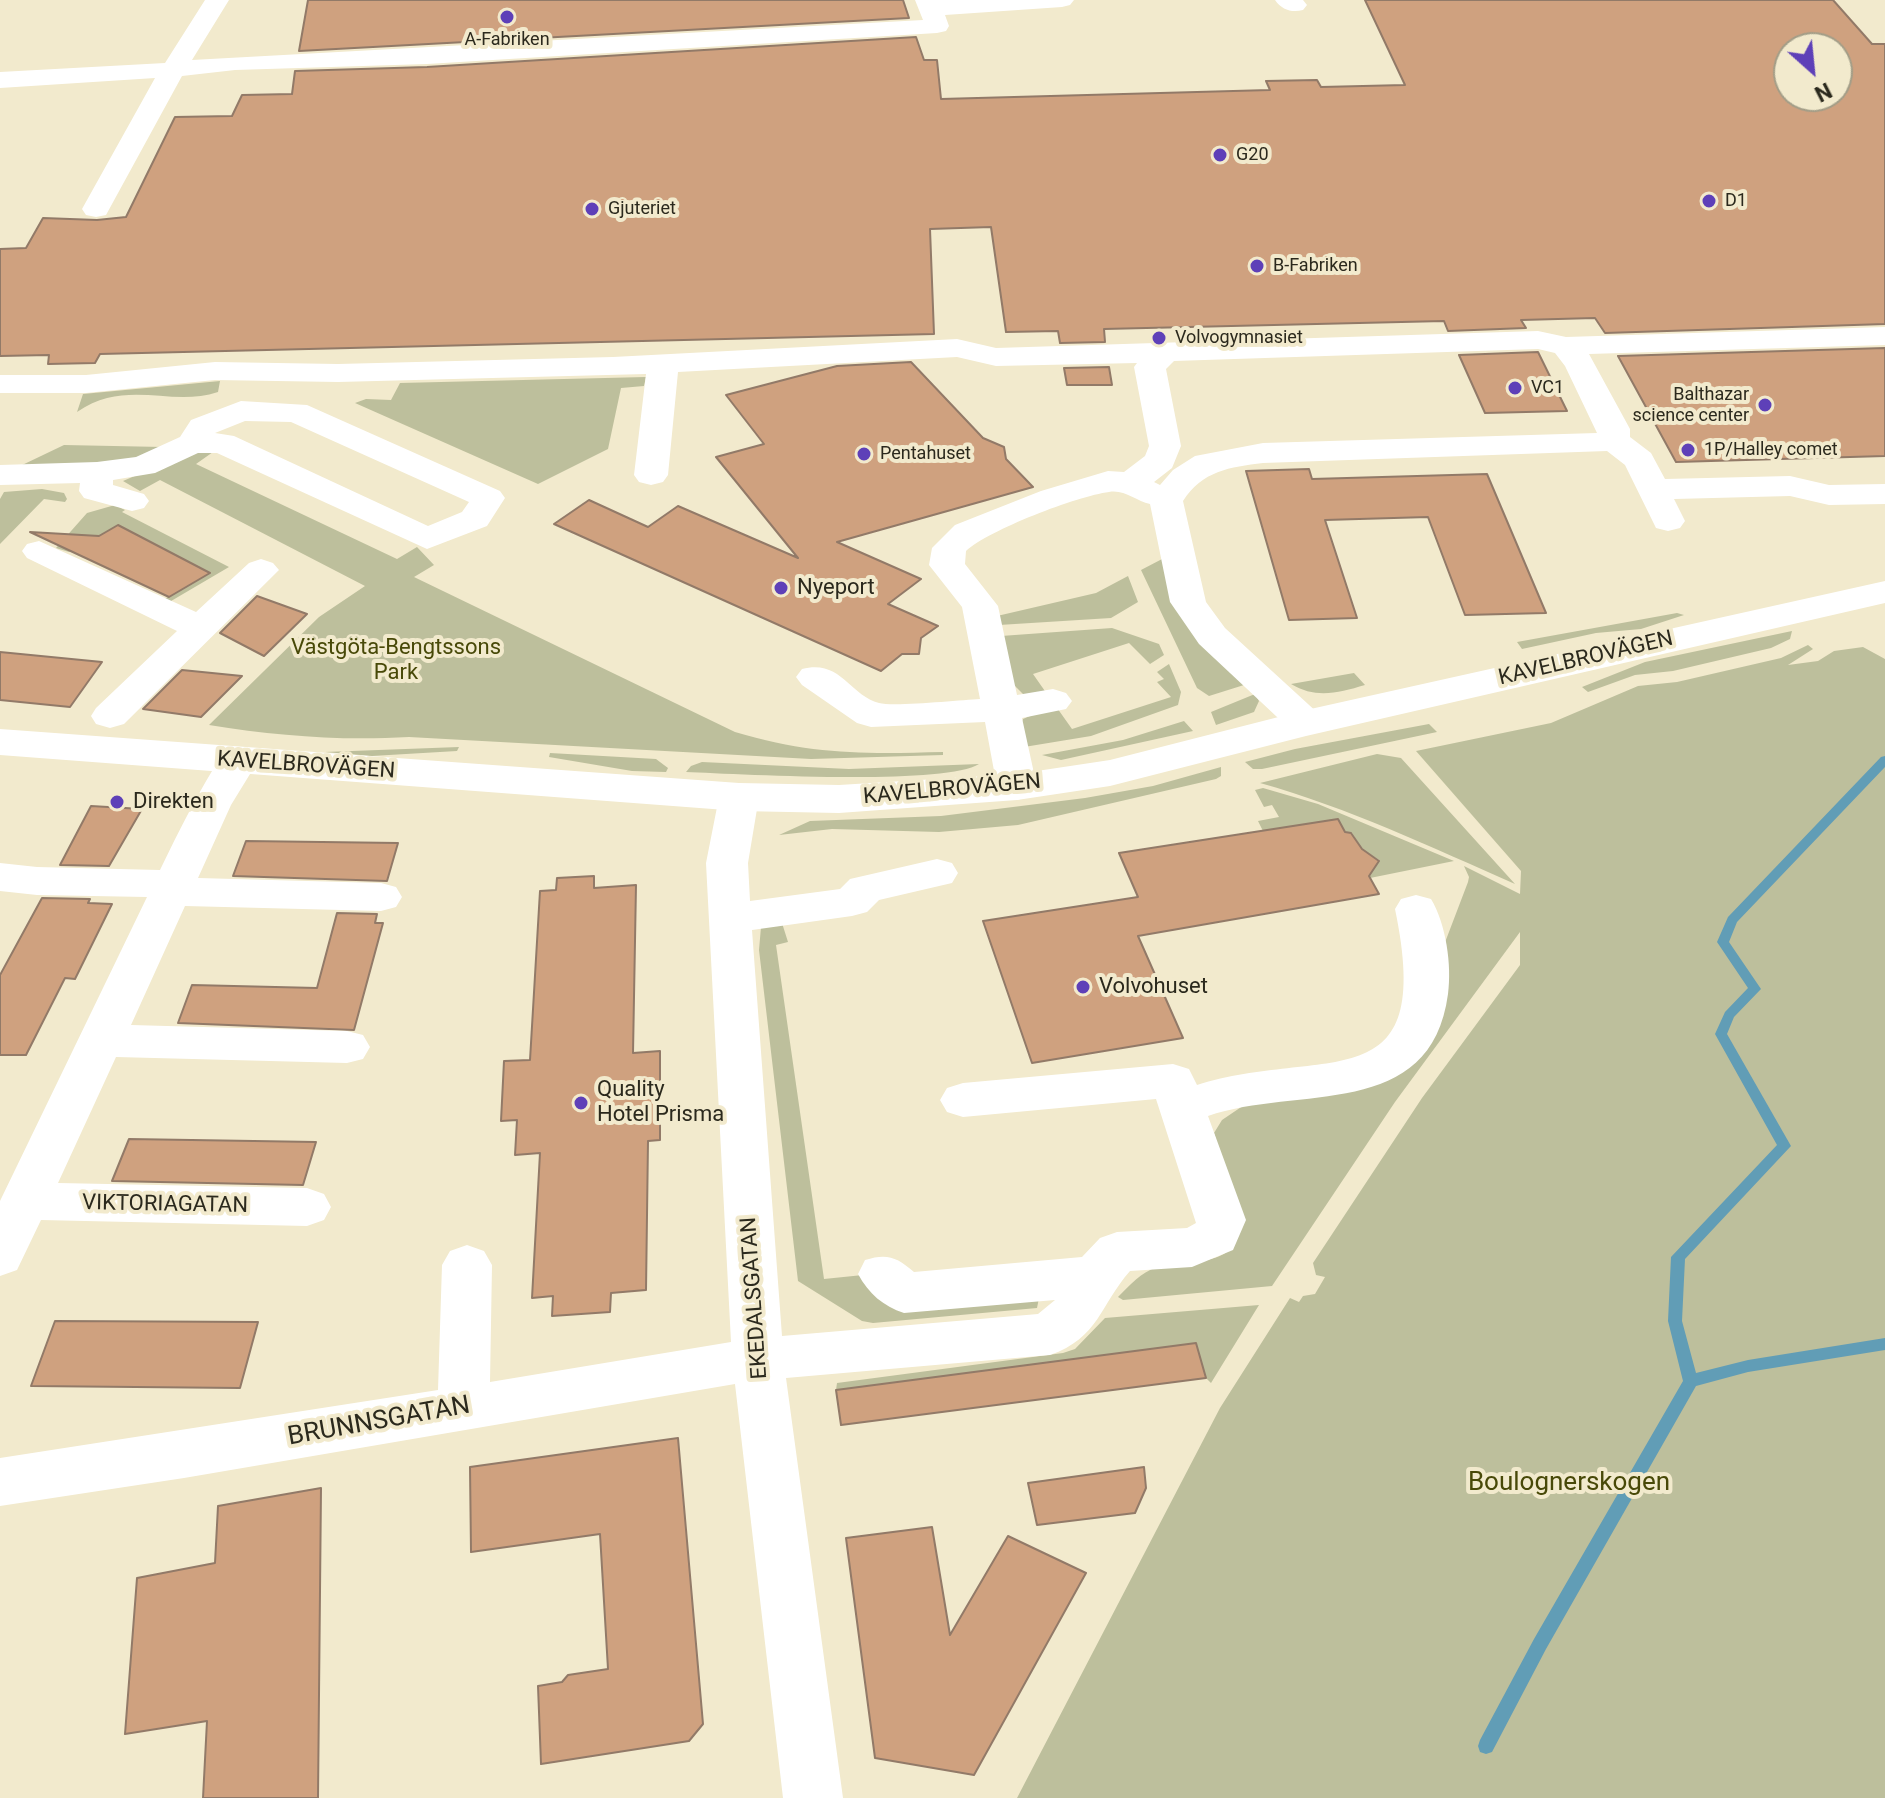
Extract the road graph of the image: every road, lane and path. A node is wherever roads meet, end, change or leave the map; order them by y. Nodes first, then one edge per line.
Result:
1 (217, 0) edge
2 (1062, 0) edge
3 (929, 4) edge
4 (172, 70) junction
5 (0, 80) edge
6 (96, 209) dead end
7 (1885, 336) edge
8 (1566, 346) junction
9 (1165, 353) junction
10 (663, 363) junction
11 (0, 384) edge
12 (1613, 440) junction
13 (193, 443) junction
14 (97, 472) junction
15 (0, 475) edge
16 (651, 475) dead end
17 (1131, 483) junction
18 (1653, 489) junction
19 (1885, 494) edge
20 (132, 501) dead end
21 (1166, 501) junction
22 (1668, 521) dead end
23 (39, 551) dead end
24 (261, 570) dead end
25 (1883, 595) edge
26 (200, 628) junction
27 (815, 677) dead end
28 (1053, 701) dead end
29 (1000, 710) junction
30 (110, 716) dead end
31 (1306, 723) junction
32 (0, 742) edge
33 (238, 761) junction
34 (1017, 787) junction
35 (739, 797) junction
36 (937, 873) dead end
37 (19, 879) edge
38 (173, 887) junction
39 (381, 897) dead end
40 (1416, 909) dead end
41 (731, 918) junction
42 (99, 1040) junction
43 (347, 1047) dead end
44 (963, 1100) dead end
45 (1183, 1107) junction
46 (24, 1201) junction
47 (307, 1207) dead end
48 (0, 1256) edge
49 (467, 1265) dead end
50 (883, 1274) dead end
51 (1095, 1276) junction
52 (758, 1359) junction
53 (464, 1408) junction
54 (0, 1482) edge
55 (813, 1798) edge

1 - 4 street
2 - 3 street
3 - 4 street
4 - 5 street
4 - 6 street
7 - 8 street
8 - 9 street
8 - 12 street
9 - 10 street
9 - 17 street
10 - 11 street
10 - 16 street
12 - 18 street
12 - 21 street
13 - 13 street
13 - 14 street
14 - 15 street
14 - 20 street
17 - 21 street
17 - 29 street
18 - 19 street
18 - 22 street
21 - 31 street
23 - 26 street
24 - 26 street
25 - 31 main road, KAVELBROVÄGEN
26 - 30 street
27 - 29 street
28 - 29 street
29 - 34 street
31 - 34 main road, KAVELBROVÄGEN
32 - 33 main road, KAVELBROVÄGEN
33 - 35 main road, KAVELBROVÄGEN
33 - 38 street
34 - 35 main road, KAVELBROVÄGEN
35 - 41 street, EKEDALSGATAN
36 - 41 street
37 - 38 street
38 - 39 street
38 - 42 street
40 - 45 street
41 - 52 street, EKEDALSGATAN
42 - 43 street
42 - 46 street
44 - 45 street
45 - 51 street
46 - 47 street, VIKTORIAGATAN
46 - 48 street
49 - 53 street
50 - 51 street
51 - 52 street, BRUNNSGATAN
52 - 53 street, BRUNNSGATAN
52 - 55 street, EKEDALSGATAN
53 - 54 street, BRUNNSGATAN

